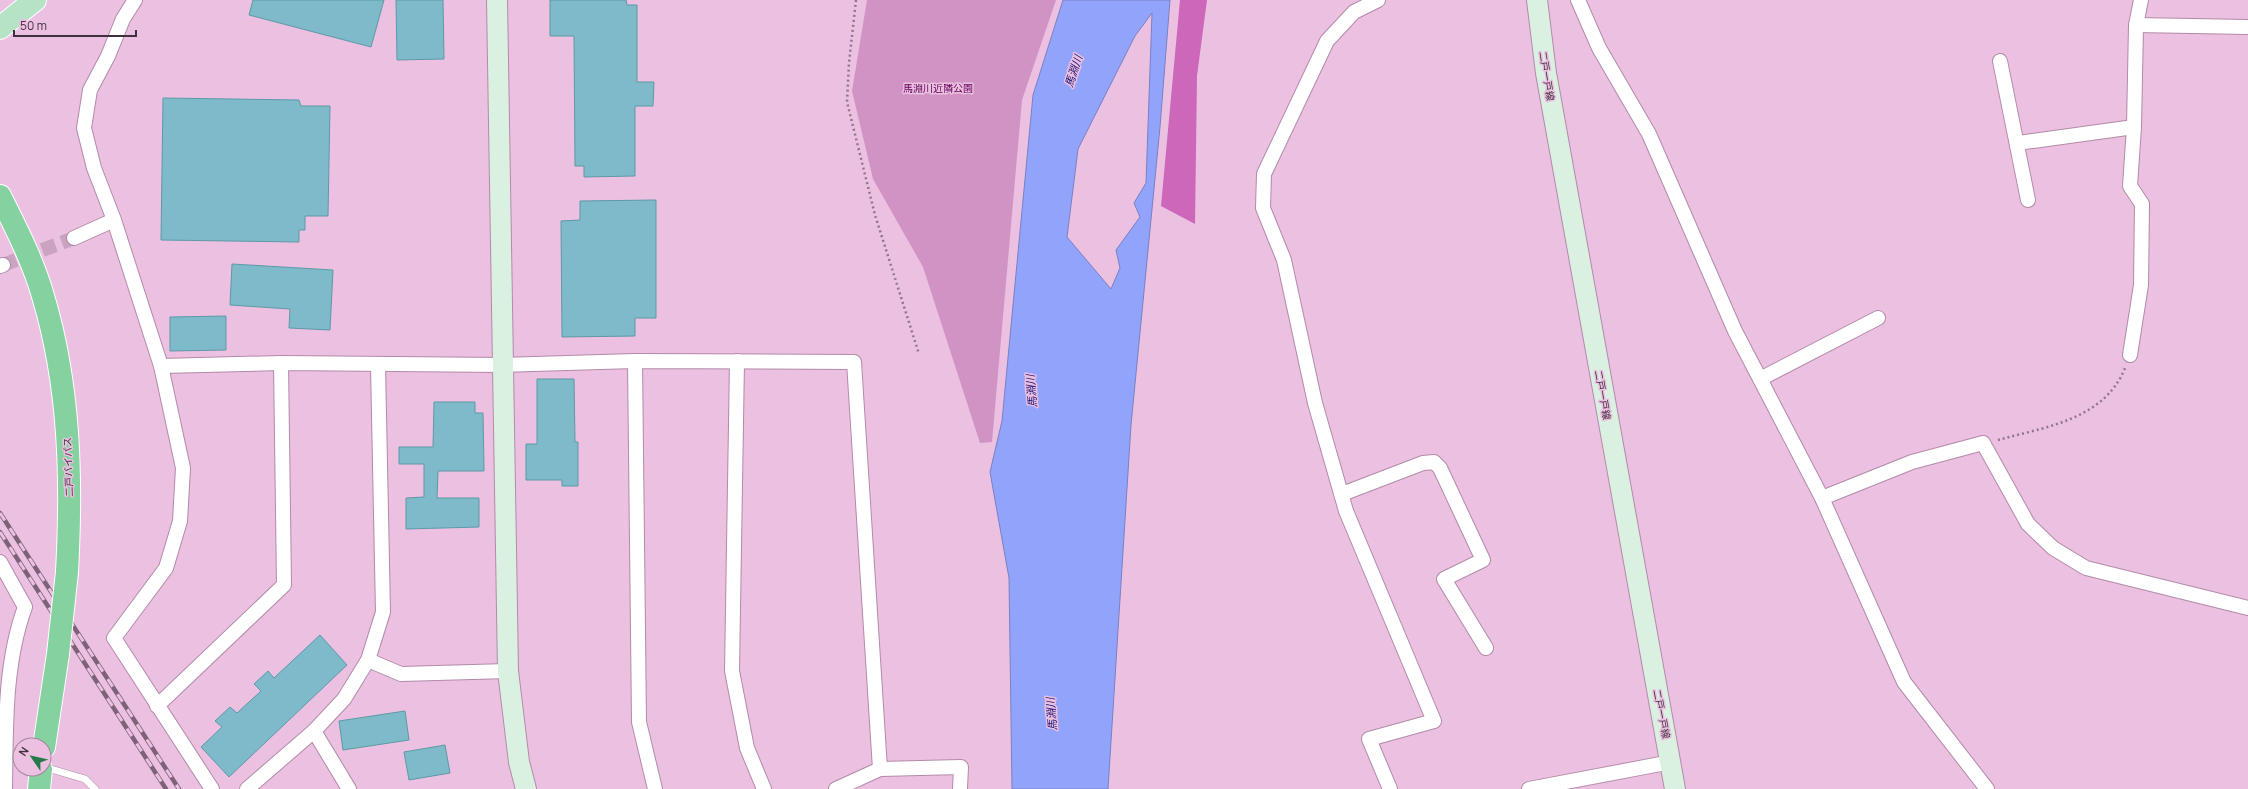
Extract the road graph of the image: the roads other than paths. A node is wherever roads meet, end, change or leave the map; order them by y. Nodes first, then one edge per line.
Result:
1 (35, 0) edge
2 (135, 0) edge
3 (497, 0) edge
4 (1378, 0) edge
5 (1537, 0) edge
6 (1578, 0) edge
7 (2141, 0) edge
8 (2136, 25) junction
9 (2248, 27) edge
10 (0, 28) edge
11 (2000, 61) dead end
12 (2134, 127) junction
13 (2018, 143) junction
14 (0, 196) edge
15 (2028, 200) dead end
16 (114, 220) junction
17 (74, 238) tunnel mouth
18 (1878, 318) dead end
19 (2130, 355) road end
20 (635, 361) junction
21 (737, 361) junction
22 (281, 363) junction
23 (378, 365) junction
24 (503, 365) junction
25 (161, 366) junction
26 (1760, 379) junction
27 (1342, 494) junction
28 (1822, 498) junction
29 (0, 562) edge
30 (2248, 608) edge
31 (1486, 648) dead end
32 (368, 660) junction
33 (508, 670) junction
34 (157, 706) junction
35 (314, 731) junction
36 (46, 737) edge
37 (1671, 762) junction
38 (52, 769) edge
39 (880, 769) junction
40 (40, 777) edge
41 (5, 789) edge
42 (39, 789) edge
43 (95, 789) edge
44 (212, 789) edge
45 (247, 789) edge
46 (349, 789) edge
47 (526, 789) edge
48 (655, 789) edge
49 (764, 789) edge
50 (836, 789) edge
51 (960, 789) edge
52 (1390, 789) edge
53 (1529, 789) edge
54 (1675, 789) edge
55 (1987, 789) edge

1 - 10 main road
2 - 16 street
3 - 24 main road
4 - 27 street
5 - 37 main road, 二戸一戸線
6 - 26 street
7 - 8 street
8 - 9 street
8 - 12 street
11 - 13 street
12 - 13 street
12 - 19 street
13 - 15 street
14 - 36 highway, 二戸バイパス, bridge
16 - 17 street
16 - 25 street
18 - 26 street
20 - 21 street
20 - 24 street
20 - 48 street
21 - 39 street
21 - 49 street
22 - 23 street
22 - 25 street
22 - 34 street
23 - 24 street
23 - 32 street
24 - 33 main road
25 - 34 street
26 - 28 street
27 - 31 street
27 - 52 street
28 - 30 street
28 - 55 street
29 - 41 street
32 - 33 street
32 - 35 street
33 - 47 main road
34 - 44 street
35 - 45 street
35 - 46 street
37 - 53 street
37 - 54 main road, 二戸一戸線
38 - 43 lane
39 - 50 street
39 - 51 street
40 - 42 highway

